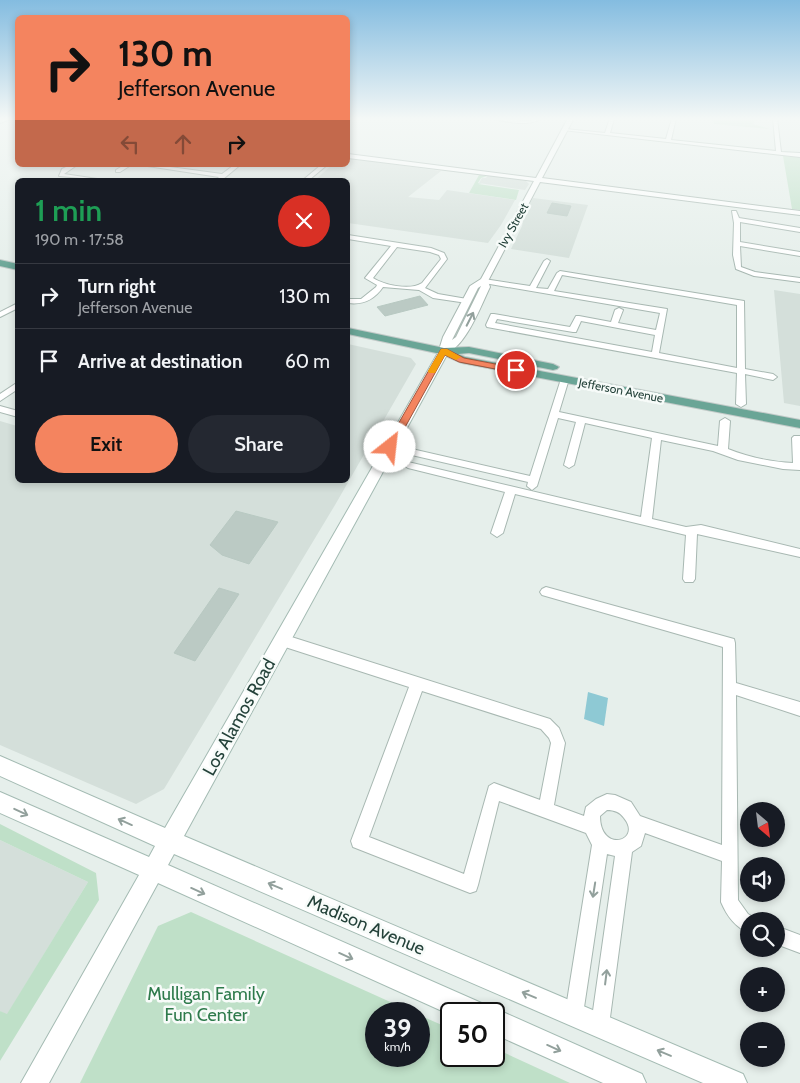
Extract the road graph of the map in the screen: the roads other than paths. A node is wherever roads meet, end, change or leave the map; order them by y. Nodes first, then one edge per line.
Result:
1 (67, 169) edge
2 (122, 169) edge
3 (168, 169) edge
4 (171, 169) joint
5 (233, 169) edge
6 (320, 169) edge
7 (447, 169) edge
8 (544, 169) edge
9 (118, 171) dead end
10 (86, 178) edge
11 (221, 178) edge
12 (308, 178) edge
13 (538, 180) junction
14 (734, 212) dead end
15 (800, 213) edge
16 (737, 220) junction
17 (800, 230) edge
18 (350, 237) edge
19 (396, 244) junction
20 (737, 244) junction
21 (800, 254) edge
22 (547, 261) dead end
23 (0, 263) edge
24 (15, 266) edge
25 (542, 270) junction
26 (560, 270) junction
27 (484, 280) junction
28 (800, 280) edge
29 (382, 284) junction
30 (420, 288) junction
31 (532, 289) junction
32 (550, 292) junction
33 (350, 301) edge
34 (467, 301) junction
35 (15, 307) edge
36 (619, 310) dead end
37 (0, 315) edge
38 (614, 324) junction
39 (350, 331) edge
40 (660, 333) junction
41 (444, 351) junction
42 (656, 355) junction
43 (742, 371) junction
44 (773, 377) dead end
45 (565, 379) junction
46 (15, 387) edge
47 (0, 398) edge
48 (741, 404) junction
49 (0, 409) edge
50 (15, 413) edge
51 (554, 414) junction
52 (798, 418) edge
53 (580, 420) junction
54 (725, 421) dead end
55 (656, 436) junction
56 (796, 438) dead end
57 (390, 447) junction
58 (723, 451) junction
59 (426, 455) junction
60 (408, 465) dead end
61 (569, 465) dead end
62 (799, 466) edge
63 (420, 468) junction
64 (533, 480) junction
65 (511, 490) junction
66 (529, 494) junction
67 (646, 522) junction
68 (692, 530) junction
69 (497, 533) dead end
70 (800, 553) edge
71 (689, 579) dead end
72 (546, 592) dead end
73 (282, 640) junction
74 (417, 685) junction
75 (729, 687) junction
76 (800, 709) edge
77 (0, 766) edge
78 (0, 802) edge
79 (546, 809) junction
80 (635, 822) junction
81 (592, 826) junction
82 (170, 841) junction
83 (601, 842) junction
84 (624, 849) junction
85 (729, 856) junction
86 (153, 871) junction
87 (740, 917) edge
88 (785, 938) edge
89 (800, 944) edge
90 (450, 1002) edge
91 (574, 1014) junction
92 (600, 1025) junction
93 (505, 1026) edge
94 (34, 1083) edge
95 (633, 1083) edge
96 (734, 1083) edge

1 - 10 street
2 - 9 street
3 - 4 street
4 - 11 street
5 - 11 street
6 - 12 street
7 - 13 street
8 - 13 street, Ivy Street
13 - 15 street
13 - 27 street, Ivy Street
14 - 16 street
16 - 17 street
16 - 20 street
18 - 19 street
19 - 29 street
19 - 30 street
20 - 21 street
20 - 28 street
22 - 25 street
23 - 24 main road
25 - 26 street
25 - 31 street
26 - 32 street
26 - 43 street
27 - 31 street
27 - 34 street, Ivy Street
41 -> 27 street, Ivy Street
29 - 30 street
29 - 33 street
30 - 34 street
31 - 32 street
32 - 40 street
34 - 41 street, Ivy Street
35 - 37 street
36 - 38 street
38 - 40 street
38 - 42 street
39 - 41 main road, Jefferson Avenue
40 - 42 street
41 - 45 main road, Jefferson Avenue
41 - 48 main road, Jefferson Avenue
41 - 57 main road, Los Alamos Road
42 - 43 street
43 - 44 street
43 - 48 street
45 - 51 street
45 - 52 main road, Jefferson Avenue
46 - 47 street
48 - 52 main road, Jefferson Avenue
49 - 50 street
51 - 53 street
51 - 64 street
53 - 55 street
53 - 61 street
54 - 58 street
55 - 58 street
55 - 67 street
56 - 62 street
57 - 59 street
57 - 73 main road, Los Alamos Road
58 - 62 street
59 - 63 street
59 - 64 street
60 - 63 street
63 - 65 street
64 - 66 street
65 - 66 street
65 - 69 street
66 - 67 street
67 - 68 street
68 - 70 street
68 - 71 street
72 - 75 street
73 - 74 street
73 - 82 main road, Los Alamos Road
74 - 79 street
74 - 79 street
75 - 76 street
75 - 85 street
82 -> 77 main road, Madison Avenue
78 -> 86 main road
79 - 81 street
80 - 81 street
80 - 84 street
80 - 85 street
81 - 83 street
82 - 86 main road, Los Alamos Road
91 -> 82 main road, Madison Avenue
83 - 84 street
83 -> 91 street
92 -> 84 street
85 - 87 street
86 -> 90 main road
86 - 94 main road, Los Alamos Road
88 - 89 street
91 - 92 main road, Madison Avenue
96 -> 92 main road, Madison Avenue
93 -> 95 main road

